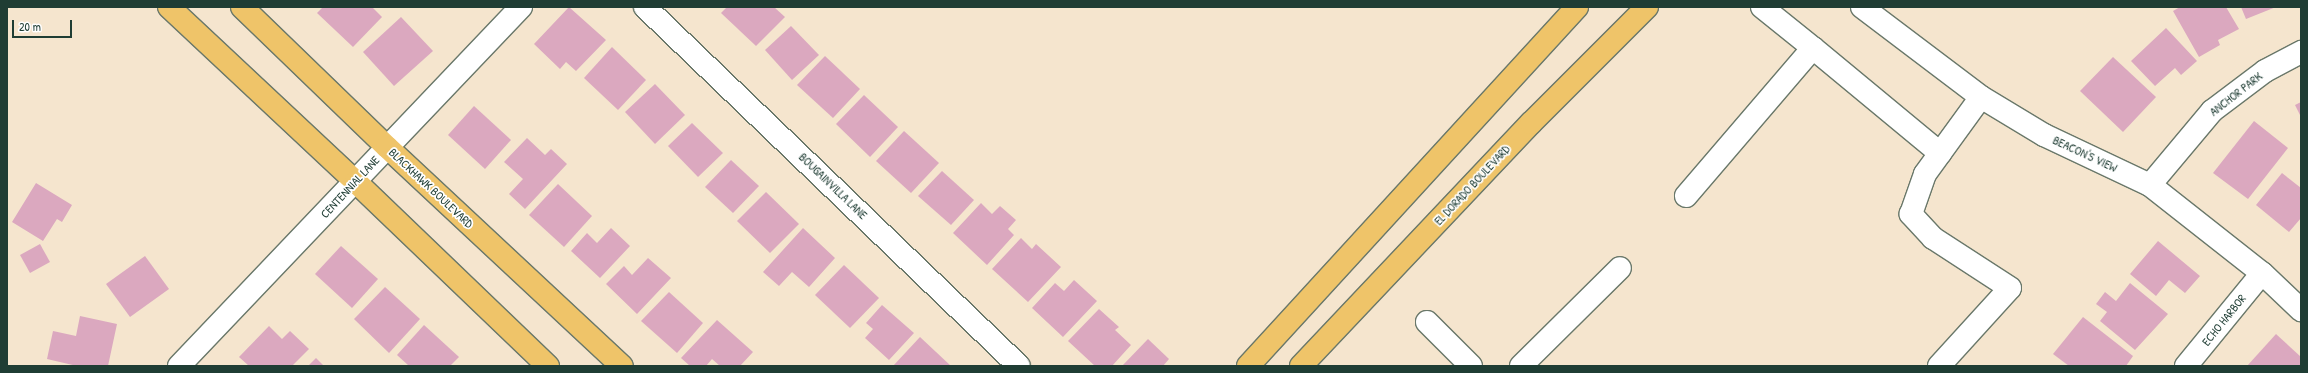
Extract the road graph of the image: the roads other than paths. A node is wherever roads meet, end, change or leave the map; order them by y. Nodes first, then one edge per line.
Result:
1 (169, 7) edge
2 (242, 7) edge
3 (521, 7) edge
4 (645, 7) edge
5 (1577, 7) edge
6 (1647, 7) edge
7 (1762, 7) edge
8 (1862, 7) edge
9 (1813, 48) junction
10 (2301, 52) edge
11 (1981, 97) junction
12 (387, 147) junction
13 (1940, 153) junction
14 (356, 182) junction
15 (2150, 185) junction
16 (1686, 196) dead end
17 (1620, 268) dead end
18 (2262, 273) junction
19 (2301, 310) edge
20 (1426, 322) dead end
21 (1252, 365) edge
22 (179, 366) edge
23 (548, 366) edge
24 (622, 366) edge
25 (1020, 366) edge
26 (1301, 366) edge
27 (1471, 366) edge
28 (1521, 366) edge
29 (1939, 366) edge
30 (2186, 366) edge

1 - 14 main road
2 - 12 main road, BLACKHAWK BOULEVARD
3 - 12 street, CENTENNIAL LANE
4 - 25 street, BOUGAINVILLA LANE
5 - 21 main road
6 - 26 main road, EL DORADO BOULEVARD
7 - 9 street
8 - 11 street, BEACON'S VIEW
9 - 13 street
9 - 16 street
10 - 15 street, ANCHOR PARK
11 - 13 street
11 - 15 street, BEACON'S VIEW
12 - 14 street, CENTENNIAL LANE
12 - 24 main road, BLACKHAWK BOULEVARD
13 - 29 street
14 - 22 street, CENTENNIAL LANE
14 - 23 main road
15 - 18 street, BEACON'S VIEW
17 - 28 street
18 - 19 street, BEACON'S VIEW
18 - 30 street, ECHO HARBOR
20 - 27 street

